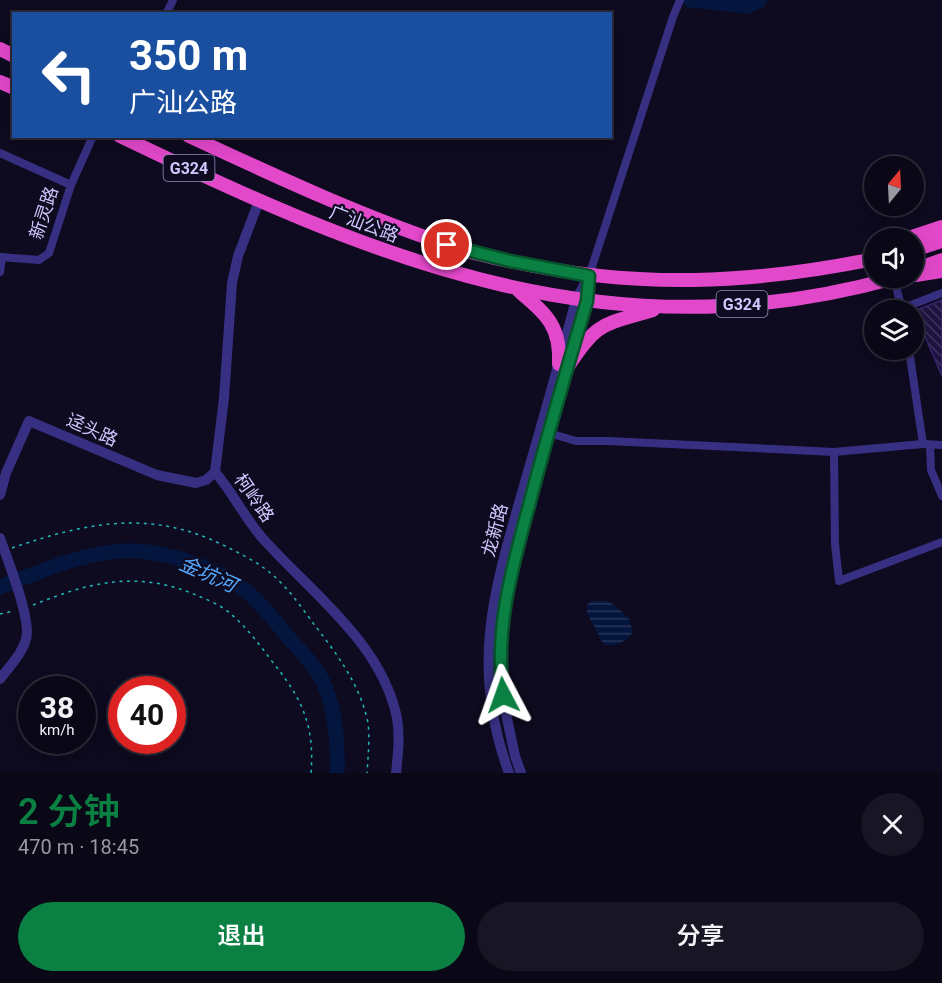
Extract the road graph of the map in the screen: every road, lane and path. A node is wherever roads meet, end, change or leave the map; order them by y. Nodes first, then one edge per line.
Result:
1 (680, 0) edge
2 (92, 138) edge
3 (124, 138) edge
4 (193, 138) edge
5 (0, 153) edge
6 (71, 185) junction
7 (259, 201) junction
8 (942, 227) edge
9 (924, 233) edge
10 (942, 241) edge
11 (924, 246) edge
12 (459, 249) junction
13 (864, 255) edge
14 (1, 257) edge
15 (942, 260) edge
16 (864, 261) edge
17 (835, 266) junction
18 (924, 266) edge
19 (0, 272) edge
20 (451, 272) junction
21 (942, 272) edge
22 (924, 274) edge
23 (589, 276) junction
24 (718, 280) junction
25 (864, 286) edge
26 (518, 290) junction
27 (942, 293) edge
28 (582, 301) junction
29 (924, 301) edge
30 (719, 306) junction
31 (662, 308) junction
32 (911, 360) edge
33 (563, 366) junction
34 (549, 433) junction
35 (926, 444) junction
36 (942, 445) edge
37 (834, 452) junction
38 (215, 472) junction
39 (0, 495) edge
40 (942, 496) edge
41 (0, 538) edge
42 (942, 542) edge
43 (4, 551) junction
44 (22, 605) junction
45 (0, 614) edge
46 (0, 679) edge
47 (311, 773) edge
48 (367, 773) edge
49 (396, 773) edge
50 (509, 773) edge
51 (521, 773) edge

1 - 23 street
2 - 6 street, 新灵路
3 - 7 highway, 广汕公路 / G324
4 - 12 highway, 广汕公路 / G324
5 - 6 street
6 - 14 street, 新灵路
7 - 20 highway, 广汕公路 / G324
7 - 38 street, 柯岭路
8 - 9 highway
10 - 11 highway
12 - 20 highway
12 - 23 highway, 广汕公路 / G324
13 - 17 highway
14 - 19 street
15 - 18 highway
16 - 17 highway, 广汕公路 / G324
17 - 24 highway, 广汕公路 / G324
20 - 26 highway, 广汕公路 / G324
21 - 22 highway
23 - 24 highway, 广汕公路 / G324
23 - 28 street, 龙新路
24 - 30 highway
25 - 30 highway, 广汕公路 / G324
26 - 28 highway, 广汕公路 / G324
26 - 33 highway
27 - 29 street
28 - 31 highway, 广汕公路 / G324
28 - 33 street, 龙新路
30 - 31 highway, 广汕公路 / G324
31 - 33 highway
32 - 35 street
33 - 34 street, 龙新路
33 - 50 street, 龙新路
34 - 37 street
34 - 51 street, 龙新路
35 - 36 street
35 - 37 street
35 - 40 street
37 - 42 street
38 - 39 street, 迳头路
38 - 49 street, 柯岭路
41 - 43 street
43 - 44 street
43 - 48 path
44 - 45 path
44 - 46 street
44 - 47 path

